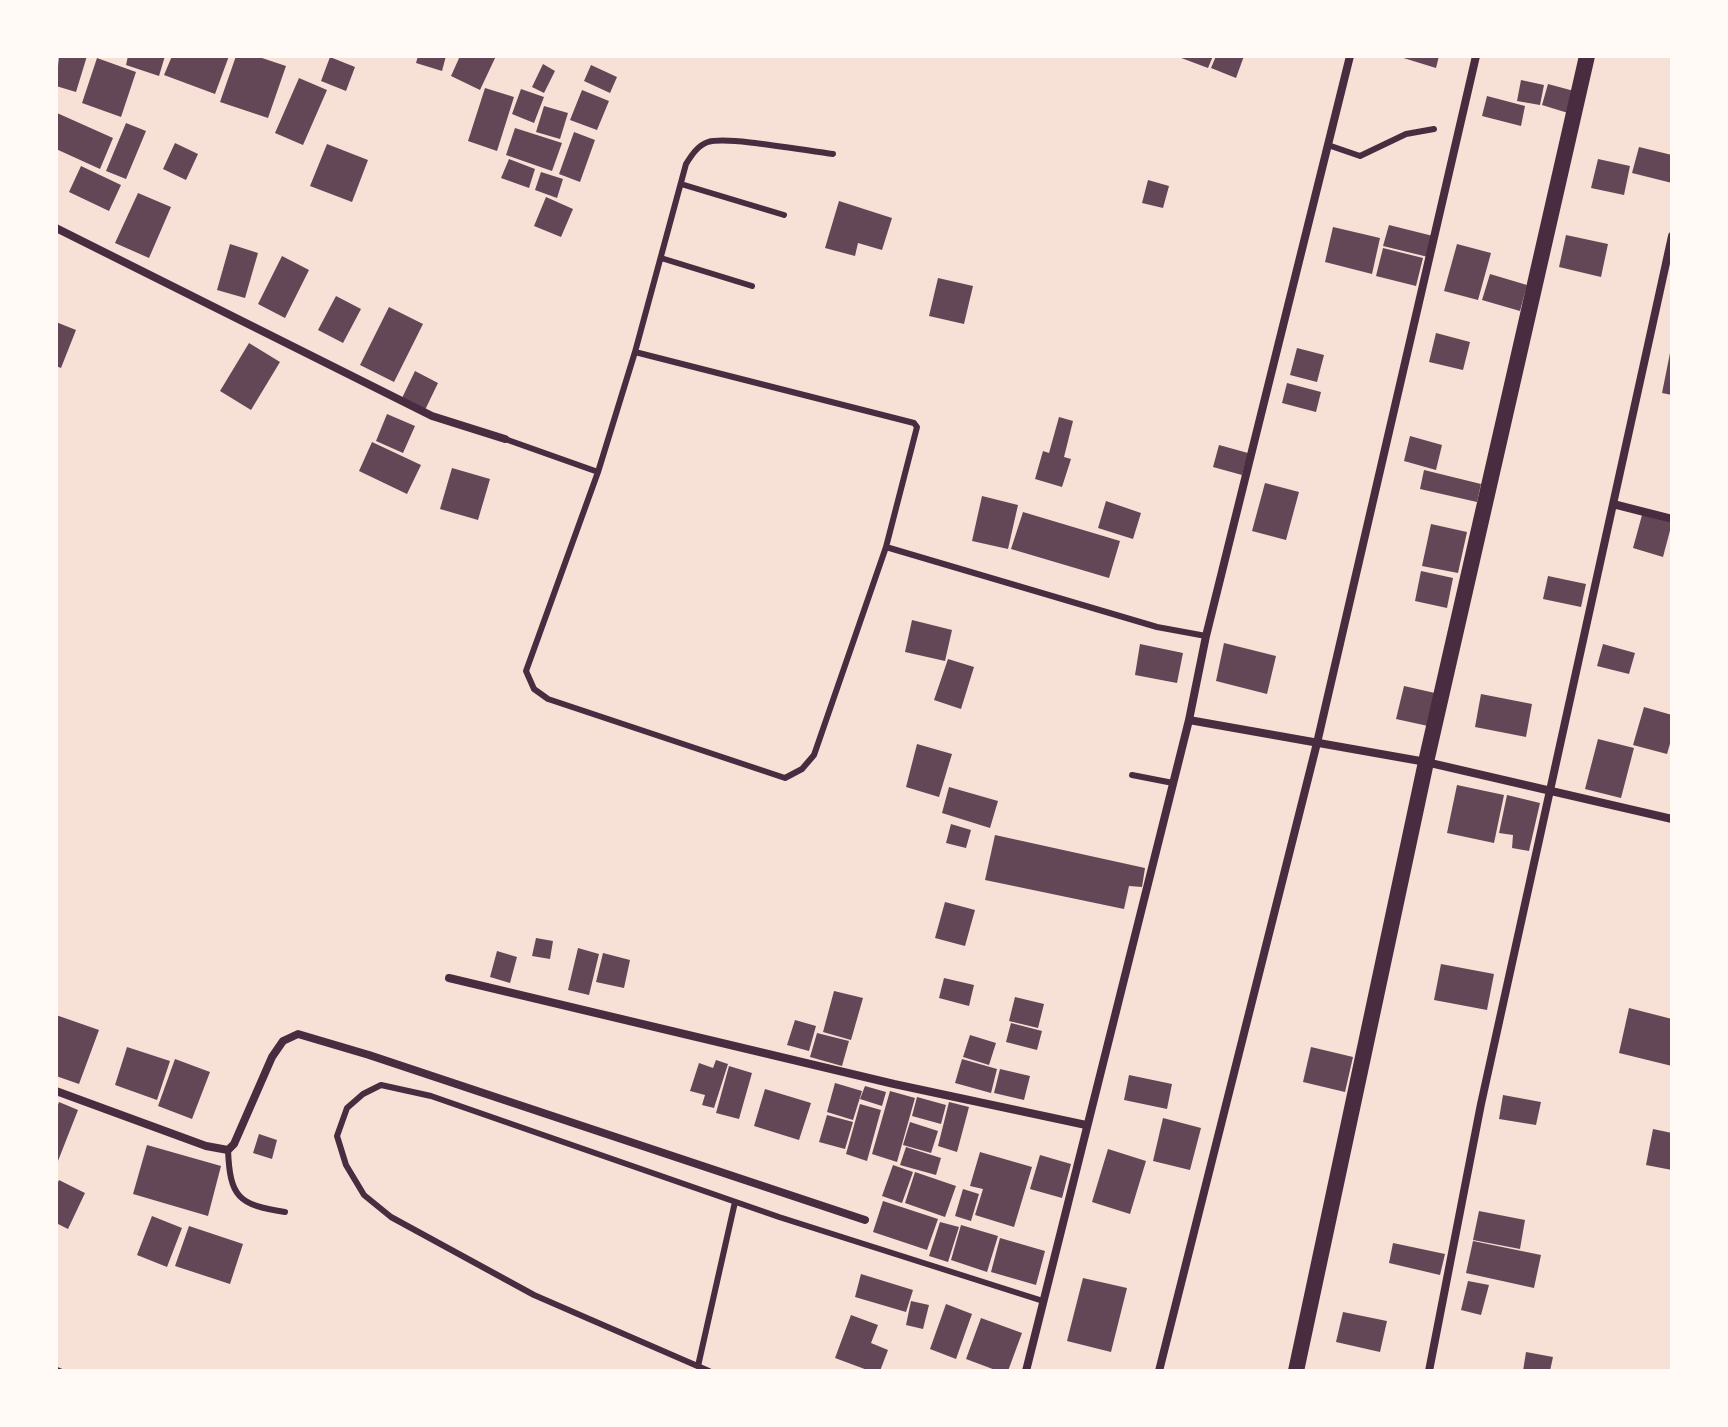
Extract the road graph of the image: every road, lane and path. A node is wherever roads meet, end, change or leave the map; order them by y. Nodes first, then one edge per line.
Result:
1 (1350, 56) edge
2 (1476, 56) edge
3 (1587, 56) edge
4 (1434, 129) dead end
5 (1328, 145) junction
6 (833, 154) dead end
7 (681, 184) junction
8 (784, 215) dead end
9 (56, 228) edge
10 (1672, 236) edge
11 (661, 258) junction
12 (752, 286) dead end
13 (635, 352) junction
14 (505, 439) joint
15 (598, 472) junction
16 (1613, 504) junction
17 (1672, 519) edge
18 (886, 547) junction
19 (1206, 636) junction
20 (1189, 720) junction
21 (1317, 743) junction
22 (1426, 762) junction
23 (1132, 775) dead end
24 (1173, 783) junction
25 (1550, 791) junction
26 (1672, 819) edge
27 (449, 978) dead end
28 (56, 1091) edge
29 (1086, 1125) junction
30 (228, 1150) junction
31 (735, 1202) junction
32 (285, 1212) dead end
33 (865, 1220) dead end
34 (1043, 1301) junction
35 (698, 1366) junction
36 (709, 1371) edge
37 (1026, 1371) edge
38 (1159, 1371) edge
39 (1296, 1371) edge
40 (1429, 1371) edge

1 - 5 street
2 - 21 street
3 - 22 main road
4 - 5 lane
5 - 19 street
6 - 7 lane
7 - 8 lane
7 - 11 lane
9 - 14 street
10 - 16 street
11 - 12 lane
11 - 13 lane
13 - 15 lane
13 - 18 lane
14 - 15 lane
15 - 18 lane
16 - 17 street
16 - 25 street
18 - 19 lane
19 - 20 street
20 - 21 street
20 - 24 street
21 - 22 street
21 - 38 street
22 - 25 street
22 - 39 main road
23 - 24 lane
24 - 29 street
25 - 26 street
25 - 40 street
27 - 29 street
28 - 30 street
29 - 34 street
30 - 32 lane
30 - 33 street
31 - 34 lane
31 - 35 lane
31 - 35 lane
34 - 37 street
35 - 36 lane

